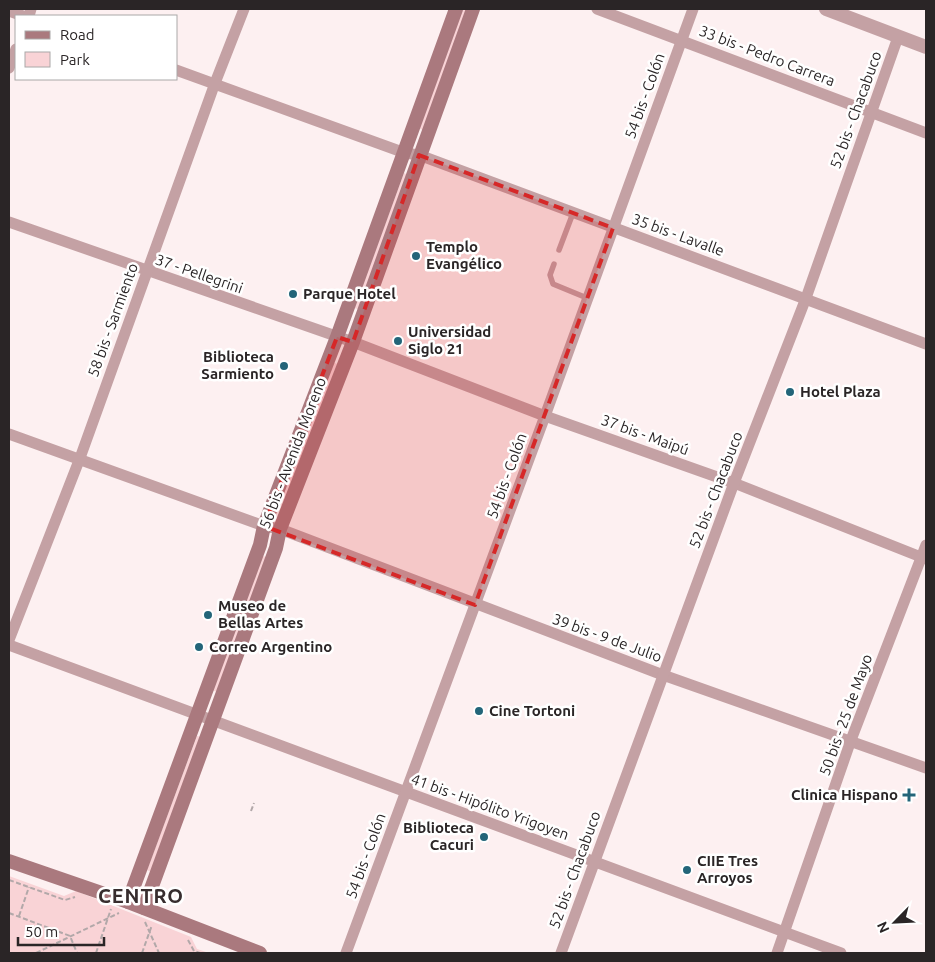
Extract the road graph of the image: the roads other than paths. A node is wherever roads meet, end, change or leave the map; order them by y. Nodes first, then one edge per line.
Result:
1 (244, 9) edge
2 (456, 9) edge
3 (472, 9) edge
4 (597, 9) edge
5 (693, 9) edge
6 (826, 9) edge
7 (898, 37) junction
8 (681, 40) junction
9 (926, 47) edge
10 (15, 52) edge
11 (9, 68) edge
12 (178, 71) edge
13 (215, 83) junction
14 (870, 112) junction
15 (926, 132) edge
16 (404, 153) junction
17 (420, 155) junction
18 (573, 213) junction
19 (9, 222) edge
20 (613, 228) junction
21 (559, 250) dead end
22 (554, 264) dead end
23 (147, 272) junction
24 (587, 298) junction
25 (806, 298) junction
26 (337, 337) junction
27 (353, 342) junction
28 (926, 344) edge
29 (545, 416) junction
30 (9, 434) edge
31 (80, 458) junction
32 (734, 483) junction
33 (264, 526) junction
34 (280, 529) junction
35 (926, 545) edge
36 (924, 559) edge
37 (475, 605) junction
38 (9, 640) edge
39 (9, 645) edge
40 (663, 675) junction
41 (198, 714) junction
42 (212, 722) junction
43 (851, 740) junction
44 (926, 768) edge
45 (406, 792) junction
46 (9, 861) edge
47 (594, 862) junction
48 (138, 912) junction
49 (785, 932) junction
50 (260, 953) edge
51 (346, 953) edge
52 (561, 953) edge
53 (777, 953) edge
54 (841, 953) edge

1 - 13 street, 58 bis - Sarmiento
2 - 16 main road, 56 bis - Avenida Moreno
3 - 17 main road, 56 bis - Avenida Moreno
4 - 8 street, 33 bis - Pedro Carrera
5 - 8 street, 54 bis - Colón
6 - 7 street
7 - 9 street
7 - 14 street, 52 bis - Chacabuco
8 - 14 street, 33 bis - Pedro Carrera
8 - 20 street, 54 bis - Colón
10 - 11 street
12 - 13 street, 35 bis - Lavalle
13 - 16 street, 35 bis - Lavalle
13 - 23 street, 58 bis - Sarmiento
14 - 15 street, 33 bis - Pedro Carrera
14 - 25 street, 52 bis - Chacabuco
16 - 17 street, 35 bis - Lavalle
16 - 26 main road, 56 bis - Avenida Moreno
17 - 18 street, 35 bis - Lavalle
17 - 27 main road, 56 bis - Avenida Moreno
18 - 20 street, 35 bis - Lavalle
18 - 21 lane
19 - 23 street, 37 - Pellegrini
20 - 24 street, 54 bis - Colón
20 - 25 street, 35 bis - Lavalle
22 - 24 lane
23 - 26 street, 37 - Pellegrini
23 - 31 street, 58 bis - Sarmiento
24 - 29 street, 54 bis - Colón
25 - 28 street, 35 bis - Lavalle
25 - 32 street, 52 bis - Chacabuco
26 - 27 street, 37 - Pellegrini
26 - 33 main road, 56 bis - Avenida Moreno
27 - 29 street, 37 bis - Maipú
27 - 34 main road, 56 bis - Avenida Moreno
29 - 32 street, 37 bis - Maipú
29 - 37 street, 54 bis - Colón
30 - 31 street, 39 bis - 9 de Julio
31 - 33 street, 39 bis - 9 de Julio
31 - 38 street, 58 bis - Sarmiento
32 - 36 street, 37 bis - Maipú
32 - 40 street, 52 bis - Chacabuco
33 - 34 street, 39 bis - 9 de Julio
33 - 41 main road, 56 bis - Avenida Moreno
34 - 37 street, 39 bis - 9 de Julio
34 - 42 main road, 56 bis - Avenida Moreno
35 - 36 street, 50 bis - 25 de Mayo
36 - 43 street, 50 bis - 25 de Mayo
37 - 40 street, 39 bis - 9 de Julio
37 - 45 street, 54 bis - Colón
39 - 41 street, 41 bis - Hipólito Yrigoyen
40 - 43 street, 39 bis - 9 de Julio
40 - 47 street, 52 bis - Chacabuco
41 - 42 street, 41 bis - Hipólito Yrigoyen
41 - 48 main road, 56 bis - Avenida Moreno
42 - 45 street, 41 bis - Hipólito Yrigoyen
42 - 48 main road, 56 bis - Avenida Moreno
43 - 44 street, 39 bis - 9 de Julio
43 - 49 street, 50 bis - 25 de Mayo
45 - 47 street, 41 bis - Hipólito Yrigoyen
45 - 51 street, 54 bis - Colón
46 - 48 main road
47 - 49 street, 41 bis - Hipólito Yrigoyen
47 - 52 street, 52 bis - Chacabuco
48 - 50 main road
49 - 53 street, 50 bis - 25 de Mayo
49 - 54 street, 41 bis - Hipólito Yrigoyen

